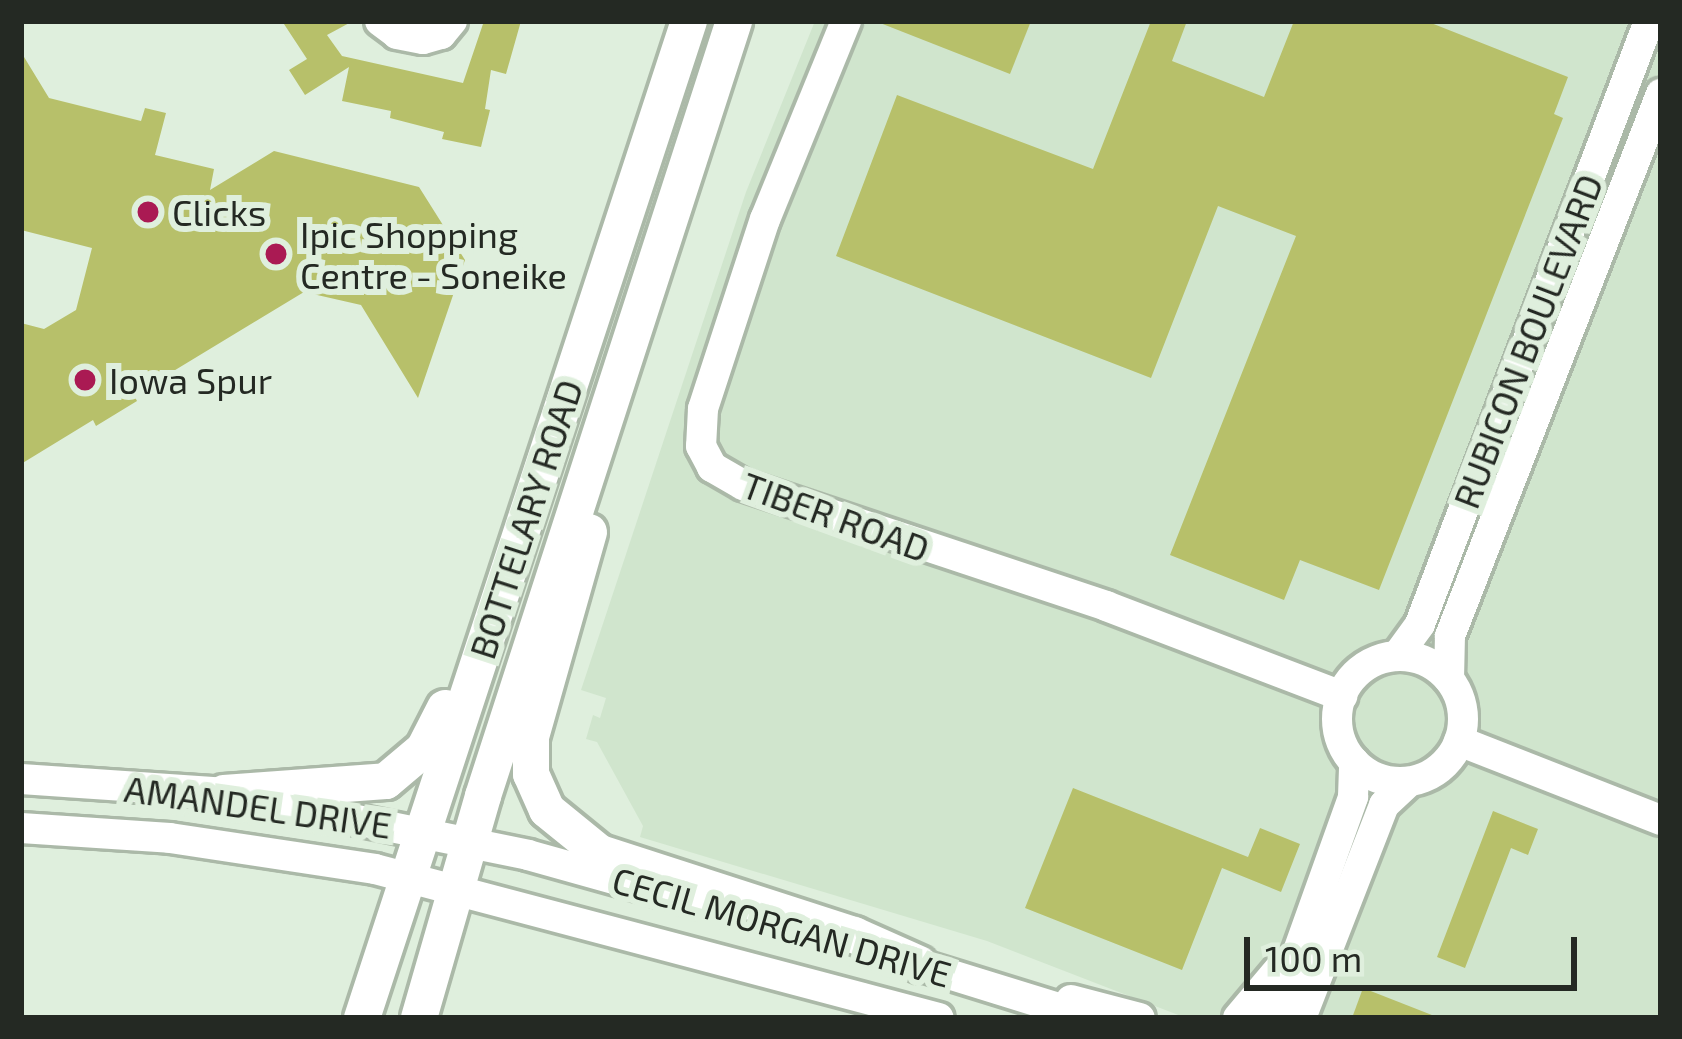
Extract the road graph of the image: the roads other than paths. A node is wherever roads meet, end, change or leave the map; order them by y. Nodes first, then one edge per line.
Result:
1 (380, 21) edge
2 (452, 21) edge
3 (689, 21) edge
4 (734, 21) edge
5 (846, 21) edge
6 (1648, 21) edge
7 (1661, 94) edge
8 (624, 358) junction
9 (518, 540) junction
10 (1397, 656) junction
11 (1449, 679) junction
12 (1342, 696) junction
13 (1459, 741) junction
14 (1354, 762) junction
15 (21, 779) edge
16 (1409, 782) junction
17 (224, 793) junction
18 (1661, 820) edge
19 (21, 828) edge
20 (422, 831) junction
21 (471, 842) junction
22 (408, 876) junction
23 (459, 891) junction
24 (1302, 931) junction
25 (919, 964) junction
26 (1024, 994) junction
27 (362, 1018) edge
28 (419, 1018) edge
29 (938, 1018) edge
30 (1091, 1018) edge
31 (1140, 1018) edge
32 (1238, 1018) edge
33 (1274, 1018) edge
34 (1301, 1018) edge

1 - 2 street
3 - 9 main road, BOTTELARY ROAD
4 - 8 main road, BOTTELARY ROAD
5 - 12 street, TIBER ROAD
6 - 10 street, RUBICON BOULEVARD
7 - 11 street, RUBICON BOULEVARD
8 - 21 main road, BOTTELARY ROAD
8 - 25 main road
9 - 17 main road
9 - 20 main road, BOTTELARY ROAD
10 - 11 street
10 - 12 street
11 - 13 street
12 - 14 street
13 - 16 street
13 - 18 street
14 - 16 street
14 - 24 street
15 - 17 street, AMANDEL DRIVE
16 - 34 street
17 - 20 street, AMANDEL DRIVE
19 - 22 street, AMANDEL DRIVE
20 - 21 street, AMANDEL DRIVE
20 - 22 main road, BOTTELARY ROAD
21 - 23 main road, BOTTELARY ROAD
21 - 25 street, CECIL MORGAN DRIVE
22 - 23 street, AMANDEL DRIVE
22 - 27 main road, BOTTELARY ROAD
23 - 28 main road, BOTTELARY ROAD
23 - 29 street, CECIL MORGAN DRIVE
24 - 32 street
24 - 33 street
25 - 26 street, CECIL MORGAN DRIVE
26 - 30 street, CECIL MORGAN DRIVE
26 - 31 street

